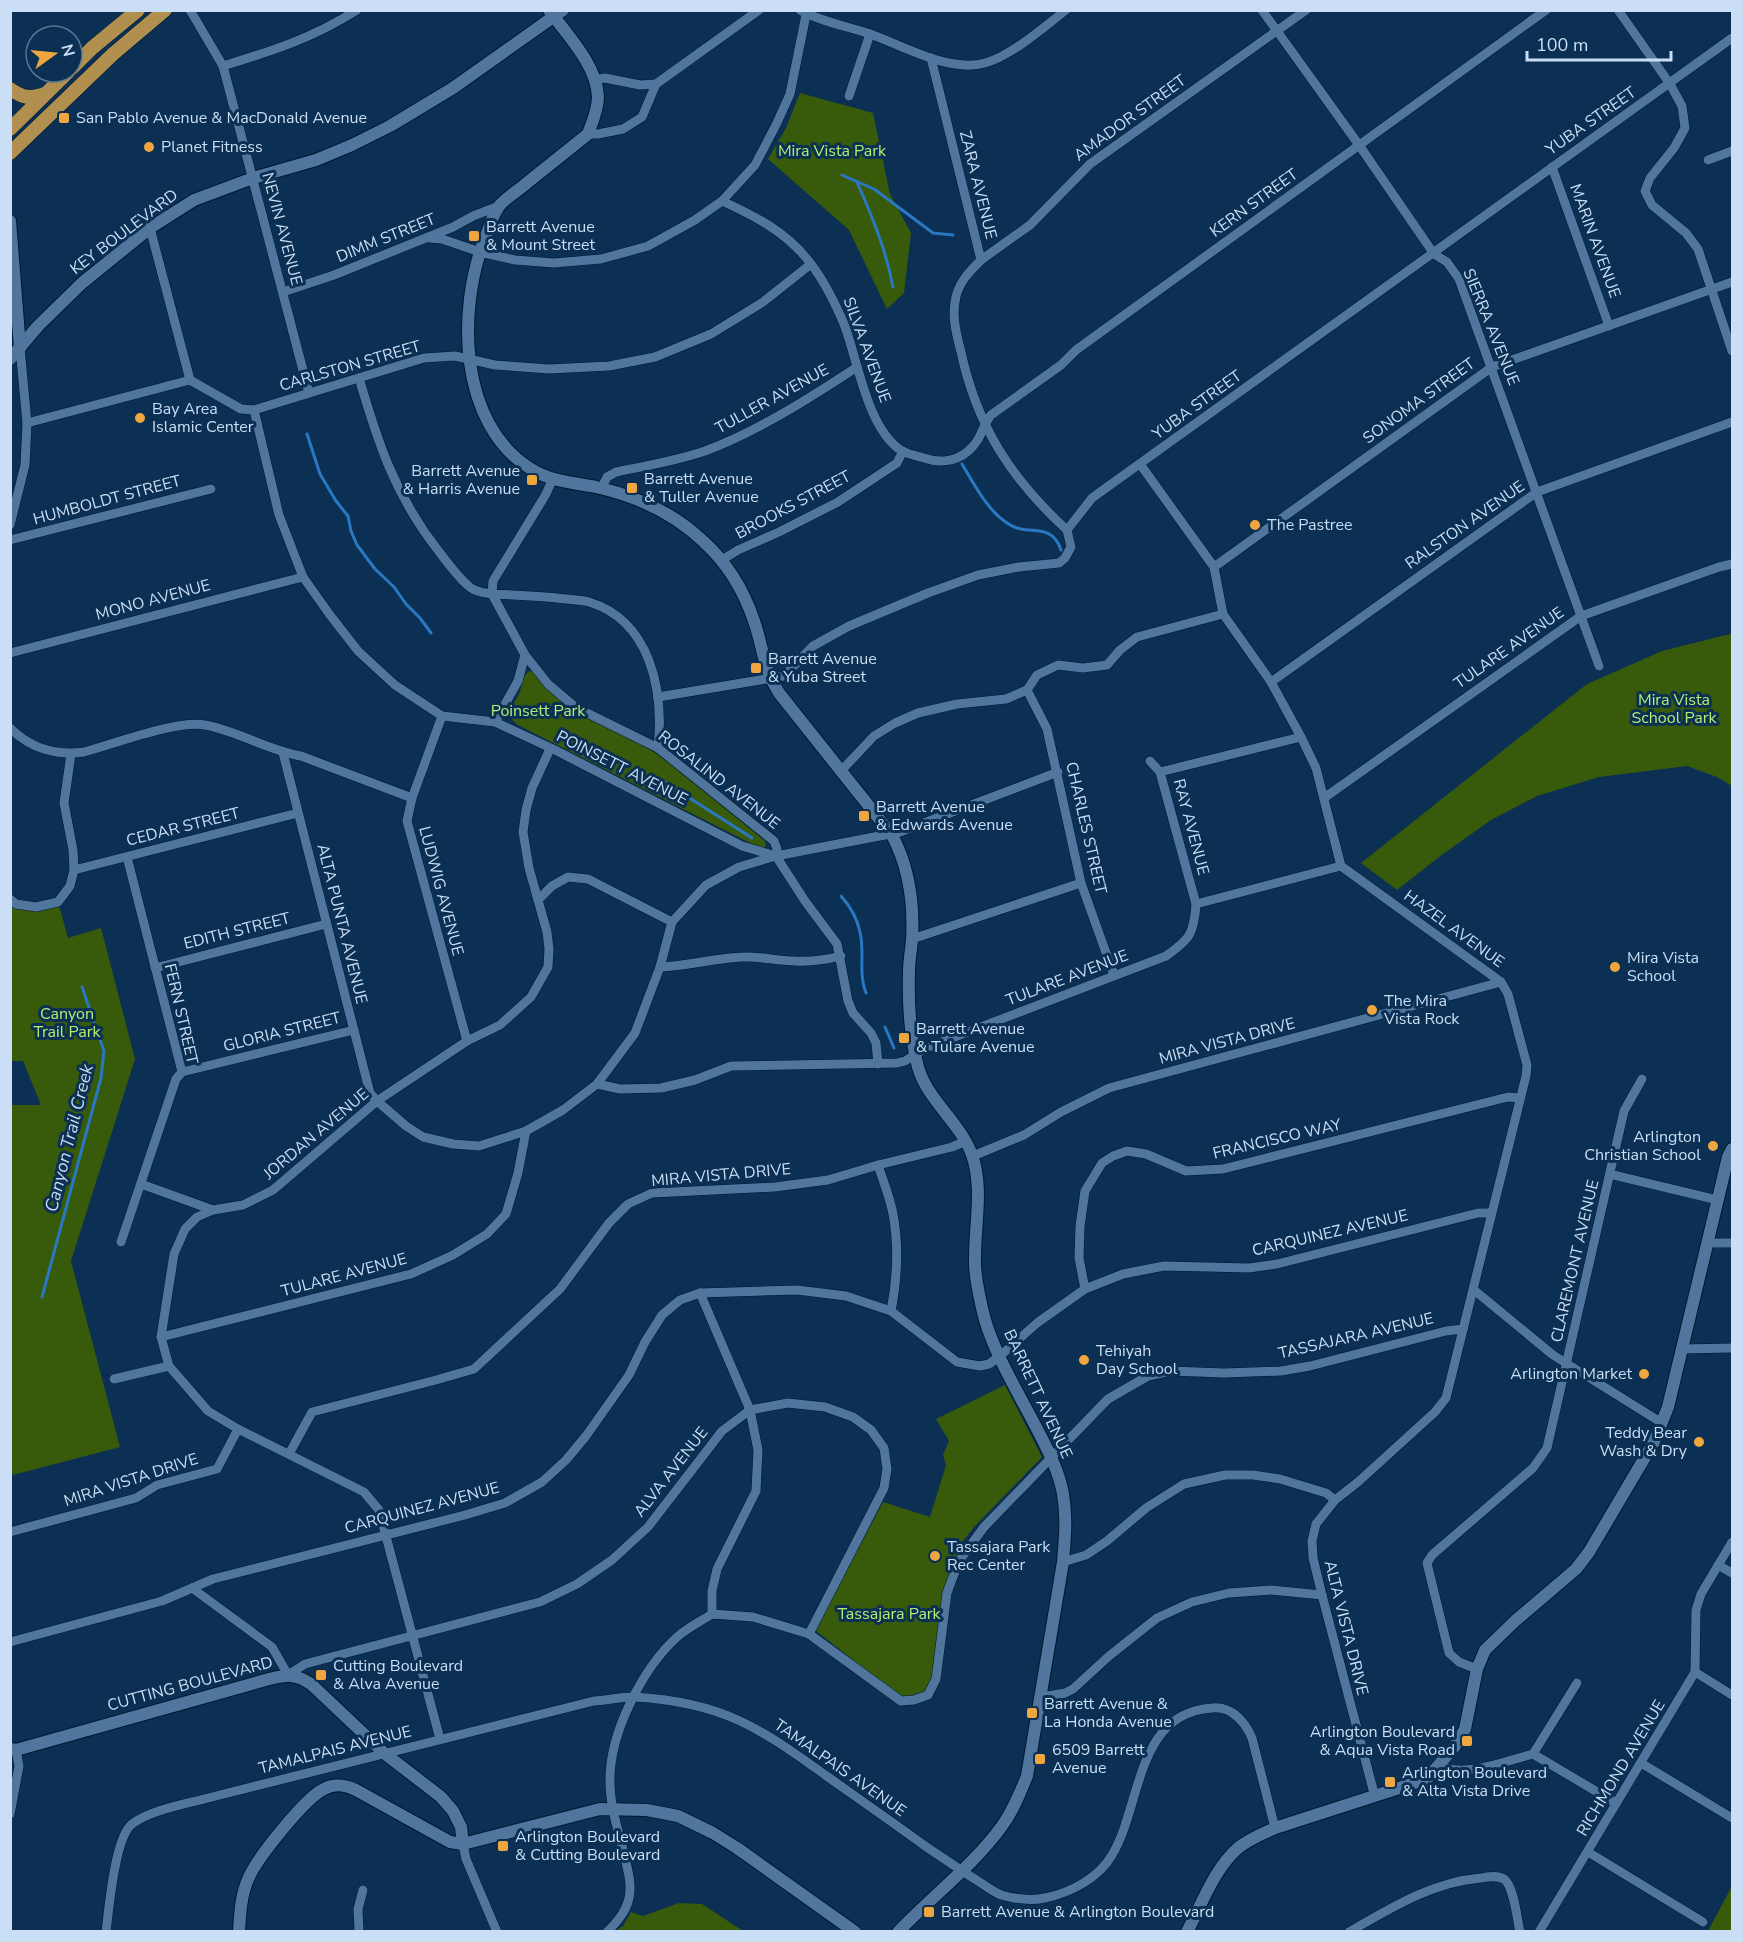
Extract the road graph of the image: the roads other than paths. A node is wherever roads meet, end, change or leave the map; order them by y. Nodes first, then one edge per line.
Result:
1 (138, 10) edge
2 (165, 10) edge
3 (190, 10) edge
4 (357, 10) edge
5 (759, 10) edge
6 (1066, 10) edge
7 (1262, 10) edge
8 (1306, 10) edge
9 (1546, 10) edge
10 (1617, 10) edge
11 (805, 12) edge
12 (555, 13) edge
13 (1277, 31) junction
14 (870, 34) junction
15 (1732, 38) edge
16 (84, 56) edge
17 (931, 58) junction
18 (223, 66) junction
19 (594, 80) junction
20 (56, 84) edge
21 (656, 84) junction
22 (1670, 84) junction
23 (10, 89) edge
24 (47, 93) junction
25 (849, 96) dead end
26 (10, 129) edge
27 (588, 134) junction
28 (1359, 145) junction
29 (1732, 151) edge
30 (10, 153) edge
31 (1708, 160) dead end
32 (1552, 167) junction
33 (253, 178) junction
34 (722, 201) junction
35 (499, 206) junction
36 (10, 221) edge
37 (150, 228) junction
38 (429, 238) junction
39 (480, 252) junction
40 (1434, 254) junction
41 (981, 260) junction
42 (811, 264) junction
43 (1732, 282) edge
44 (1712, 290) junction
45 (282, 292) junction
46 (1609, 326) junction
47 (20, 348) junction
48 (1732, 351) edge
49 (10, 359) edge
50 (469, 359) junction
51 (857, 367) junction
52 (1492, 367) junction
53 (359, 378) junction
54 (190, 380) junction
55 (309, 393) junction
56 (254, 410) junction
57 (1732, 422) edge
58 (27, 423) junction
59 (984, 424) junction
60 (903, 451) junction
61 (1140, 464) junction
62 (553, 478) junction
63 (211, 489) dead end
64 (602, 489) junction
65 (1537, 492) junction
66 (10, 525) edge
67 (1067, 530) junction
68 (10, 540) edge
69 (722, 560) junction
70 (1732, 564) edge
71 (1214, 567) junction
72 (303, 577) junction
73 (492, 594) junction
74 (1223, 614) junction
75 (1581, 616) junction
76 (10, 653) edge
77 (525, 655) junction
78 (1599, 666) dead end
79 (769, 678) junction
80 (1271, 682) junction
81 (1027, 690) junction
82 (658, 696) junction
83 (442, 716) junction
84 (495, 722) junction
85 (10, 728) edge
86 (1301, 737) junction
87 (658, 748) junction
88 (550, 749) junction
89 (283, 753) junction
90 (71, 754) junction
91 (1150, 761) dead end
92 (840, 772) junction
93 (1058, 772) junction
94 (1160, 772) junction
95 (412, 798) junction
96 (1324, 798) junction
97 (298, 813) junction
98 (892, 835) junction
99 (127, 856) junction
100 (777, 856) junction
101 (1341, 866) junction
102 (74, 870) junction
103 (1082, 883) junction
104 (10, 899) edge
105 (538, 900) junction
106 (1196, 904) junction
107 (672, 922) junction
108 (326, 924) junction
109 (912, 939) junction
110 (841, 956) junction
111 (660, 967) junction
112 (155, 968) junction
113 (1114, 975) junction
114 (1501, 982) junction
115 (354, 1030) junction
116 (467, 1041) junction
117 (916, 1054) junction
118 (878, 1064) junction
119 (182, 1072) junction
120 (1642, 1079) dead end
121 (597, 1084) junction
122 (1520, 1098) junction
123 (377, 1101) junction
124 (526, 1131) junction
125 (966, 1141) junction
126 (1732, 1149) edge
127 (973, 1156) junction
128 (878, 1165) junction
129 (1610, 1174) junction
130 (141, 1184) junction
131 (1718, 1200) junction
132 (213, 1210) junction
133 (1491, 1213) junction
134 (121, 1242) dead end
135 (1732, 1243) edge
136 (1707, 1244) junction
137 (1085, 1289) junction
138 (1474, 1290) junction
139 (700, 1293) junction
140 (891, 1311) junction
141 (1463, 1329) junction
142 (161, 1337) junction
143 (1732, 1348) edge
144 (1682, 1349) junction
145 (1000, 1356) junction
146 (1566, 1364) junction
147 (169, 1366) junction
148 (114, 1380) dead end
149 (750, 1410) junction
150 (1662, 1423) junction
151 (238, 1429) junction
152 (289, 1454) junction
153 (1051, 1457) junction
154 (1358, 1482) joint
155 (1335, 1500) junction
156 (10, 1532) edge
157 (386, 1534) junction
158 (1732, 1542) edge
159 (1064, 1562) junction
160 (1719, 1565) junction
161 (1732, 1573) edge
162 (192, 1588) junction
163 (1322, 1595) junction
164 (712, 1614) junction
165 (809, 1634) junction
166 (412, 1637) junction
167 (10, 1642) edge
168 (1477, 1669) junction
169 (1695, 1672) junction
170 (288, 1675) junction
171 (1577, 1683) dead end
172 (1732, 1695) edge
173 (633, 1697) junction
174 (1042, 1697) junction
175 (440, 1739) junction
176 (13, 1750) edge
177 (384, 1753) junction
178 (1533, 1754) junction
179 (1641, 1763) junction
180 (1438, 1766) junction
181 (1375, 1797) junction
182 (1616, 1803) junction
183 (613, 1809) junction
184 (10, 1814) edge
185 (1732, 1818) edge
186 (1275, 1828) junction
187 (464, 1844) junction
188 (1588, 1852) junction
189 (961, 1871) junction
190 (363, 1890) dead end
191 (1703, 1922) dead end
192 (106, 1932) edge
193 (239, 1932) edge
194 (359, 1932) edge
195 (498, 1932) edge
196 (607, 1932) edge
197 (855, 1932) edge
198 (898, 1932) edge
199 (1187, 1932) edge
200 (1349, 1932) edge
201 (1520, 1932) edge
202 (1539, 1932) edge

1 - 16 main road
2 - 30 main road
3 - 18 street, NEVIN AVENUE
4 - 18 street
5 - 21 street
6 - 17 street
7 - 13 street, SIERRA AVENUE
8 - 13 street, AMADOR STREET
9 - 28 street, KERN STREET
10 - 22 street
11 - 14 street
11 - 34 street
12 - 19 street
12 - 33 street, KEY BOULEVARD
13 - 28 street, SIERRA AVENUE
13 - 41 street, AMADOR STREET
14 - 17 street
14 - 25 street
15 - 22 street, YUBA STREET
17 - 41 street, ZARA AVENUE
18 - 33 street, NEVIN AVENUE
19 - 21 street
19 - 27 street
20 - 24 main road
21 - 27 street
22 - 32 street, YUBA STREET
22 - 44 street
23 - 24 main road
24 - 26 main road
27 - 35 street, BARRETT AVENUE
28 - 40 street, SIERRA AVENUE
28 - 59 street, KERN STREET
29 - 31 street
32 - 40 street, YUBA STREET
32 - 46 street, MARIN AVENUE
33 - 37 street, KEY BOULEVARD
33 - 45 street, NEVIN AVENUE
34 - 39 street
34 - 42 street, SILVA AVENUE
35 - 38 street, DIMM STREET
35 - 39 street, BARRETT AVENUE
36 - 47 street
37 - 47 street, KEY BOULEVARD
37 - 54 street
38 - 39 street
38 - 45 street, DIMM STREET
39 - 50 street, BARRETT AVENUE
40 - 52 street, SIERRA AVENUE
40 - 61 street, YUBA STREET
41 - 59 street, ZARA AVENUE
42 - 50 street, CARLSTON STREET
42 - 51 street, SILVA AVENUE
43 - 44 street, SONOMA STREET
44 - 46 street, SONOMA STREET
44 - 48 street
45 - 55 street, NEVIN AVENUE
46 - 52 street, SONOMA STREET
47 - 49 street, KEY BOULEVARD
47 - 58 street
50 - 53 street, CARLSTON STREET
50 - 62 street, BARRETT AVENUE
51 - 60 street, SILVA AVENUE
51 - 64 street, TULLER AVENUE
52 - 65 street, SIERRA AVENUE
52 - 71 street, SONOMA STREET
53 - 55 street, CARLSTON STREET
53 - 73 street
54 - 56 street
54 - 58 street
55 - 56 street, CARLSTON STREET
56 - 72 street, POINSETT AVENUE
57 - 65 street, RALSTON AVENUE
58 - 66 street
59 - 60 street, SILVA AVENUE
59 - 67 street, ZARA AVENUE
60 - 69 street, BROOKS STREET
61 - 67 street, YUBA STREET
61 - 71 street
62 - 64 street, BARRETT AVENUE
62 - 73 street
63 - 68 street, HUMBOLDT STREET
64 - 69 street, BARRETT AVENUE
65 - 75 street, SIERRA AVENUE
65 - 80 street, RALSTON AVENUE
67 - 79 street
69 - 79 street, BARRETT AVENUE
70 - 75 street, TULARE AVENUE
71 - 74 street
72 - 76 street, MONO AVENUE
72 - 83 street, POINSETT AVENUE
73 - 77 street, ROSALIND AVENUE
73 - 82 street
74 - 80 street
74 - 81 street
75 - 78 street, SIERRA AVENUE
75 - 96 street, TULARE AVENUE
77 - 84 street
77 - 87 street, ROSALIND AVENUE
79 - 82 street
79 - 92 street, BARRETT AVENUE
80 - 86 street
81 - 92 street
81 - 93 street, CHARLES STREET
82 - 87 street
83 - 84 street, POINSETT AVENUE
83 - 95 street, LUDWIG AVENUE
84 - 88 street, POINSETT AVENUE
85 - 90 street
86 - 94 street
86 - 96 street
87 - 100 street, ROSALIND AVENUE
88 - 100 street, POINSETT AVENUE
88 - 105 street, JORDAN AVENUE
89 - 90 street
89 - 95 street
89 - 97 street, ALTA PUNTA AVENUE
90 - 102 street
91 - 94 street, RAY AVENUE
92 - 98 street, BARRETT AVENUE
93 - 98 street
93 - 103 street, CHARLES STREET
94 - 106 street, RAY AVENUE
95 - 116 street, LUDWIG AVENUE
96 - 101 street
97 - 99 street, CEDAR STREET
97 - 108 street, ALTA PUNTA AVENUE
98 - 100 street
98 - 109 street, BARRETT AVENUE
99 - 102 street, CEDAR STREET
99 - 112 street, FERN STREET
100 - 107 street
100 - 110 street
101 - 106 street
101 - 114 street, HAZEL AVENUE
102 - 104 street
103 - 109 street
103 - 113 street, CHARLES STREET
105 - 107 street
105 - 116 street, JORDAN AVENUE
106 - 113 street, TULARE AVENUE
107 - 111 street
108 - 112 street, EDITH STREET
108 - 115 street, ALTA PUNTA AVENUE
109 - 117 street, BARRETT AVENUE
110 - 111 street
110 - 118 street
111 - 121 street
112 - 119 street, FERN STREET
113 - 117 street, TULARE AVENUE
114 - 122 street, HAZEL AVENUE
114 - 127 street, MIRA VISTA DRIVE
115 - 119 street, GLORIA STREET
115 - 123 street, ALTA PUNTA AVENUE
116 - 123 street, JORDAN AVENUE
117 - 118 street, TULARE AVENUE
117 - 125 street, BARRETT AVENUE
118 - 121 street, TULARE AVENUE
119 - 130 street, FERN STREET
120 - 129 street, CLAREMONT AVENUE
121 - 124 street
122 - 133 street, HAZEL AVENUE
122 - 137 street, FRANCISCO WAY
123 - 124 street
123 - 132 street, JORDAN AVENUE
124 - 142 street, TULARE AVENUE
125 - 127 street, BARRETT AVENUE
125 - 128 street, MIRA VISTA DRIVE
126 - 131 street
127 - 145 street, BARRETT AVENUE
128 - 140 street
128 - 152 street, MIRA VISTA DRIVE
129 - 131 street
129 - 146 street, CLAREMONT AVENUE
130 - 132 street
130 - 134 street, FERN STREET
131 - 136 street
132 - 142 street, JORDAN AVENUE
133 - 137 street, CARQUINEZ AVENUE
133 - 138 street, HAZEL AVENUE
135 - 136 street
136 - 144 street
137 - 145 street, CARQUINEZ AVENUE
138 - 141 street, HAZEL AVENUE
138 - 146 street
139 - 140 street, CARQUINEZ AVENUE
139 - 149 street
139 - 157 street, CARQUINEZ AVENUE
140 - 145 street, CARQUINEZ AVENUE
141 - 153 street, TASSAJARA AVENUE
141 - 154 street, HAZEL AVENUE
142 - 147 street, JORDAN AVENUE
143 - 144 street
144 - 150 street
145 - 153 street, BARRETT AVENUE
146 - 150 street
146 - 168 street, CLAREMONT AVENUE
147 - 148 street
147 - 151 street, JORDAN AVENUE
149 - 164 street
149 - 165 street, ALVA AVENUE
149 - 166 street, ALVA AVENUE
150 - 168 street
151 - 152 street, JORDAN AVENUE
151 - 156 street, MIRA VISTA DRIVE
152 - 157 street, JORDAN AVENUE
153 - 159 street, BARRETT AVENUE
153 - 165 street, TASSAJARA AVENUE
154 - 155 street, ALTA VISTA DRIVE
155 - 159 street
155 - 163 street, ALTA VISTA DRIVE
157 - 162 street, CARQUINEZ AVENUE
157 - 166 street, JORDAN AVENUE
158 - 160 street
159 - 174 street, BARRETT AVENUE
160 - 161 street
160 - 169 street, RICHMOND AVENUE
162 - 167 street, CARQUINEZ AVENUE
162 - 170 street
163 - 174 street
163 - 181 street, ALTA VISTA DRIVE
164 - 165 street, TASSAJARA AVENUE
164 - 173 street
166 - 170 street, ALVA AVENUE
166 - 175 street, JORDAN AVENUE
168 - 180 street
169 - 172 street
169 - 179 street, RICHMOND AVENUE
170 - 176 street, CUTTING BOULEVARD
170 - 177 street, CUTTING BOULEVARD
171 - 178 street
173 - 175 street, TAMALPAIS AVENUE
173 - 183 street
173 - 189 street, TAMALPAIS AVENUE
174 - 189 street, BARRETT AVENUE
175 - 177 street, TAMALPAIS AVENUE
176 - 184 street
177 - 187 street, CUTTING BOULEVARD
177 - 192 street, TAMALPAIS AVENUE
178 - 180 street
178 - 182 street
179 - 182 street, RICHMOND AVENUE
179 - 185 street
180 - 181 street
181 - 186 street
182 - 188 street, RICHMOND AVENUE
183 - 187 street
183 - 196 street
183 - 197 street
186 - 189 street, TAMALPAIS AVENUE
186 - 199 street
187 - 193 street
187 - 195 street, CUTTING BOULEVARD
188 - 191 street
188 - 202 street, RICHMOND AVENUE
189 - 198 street, BARRETT AVENUE
190 - 194 street
200 - 201 street

